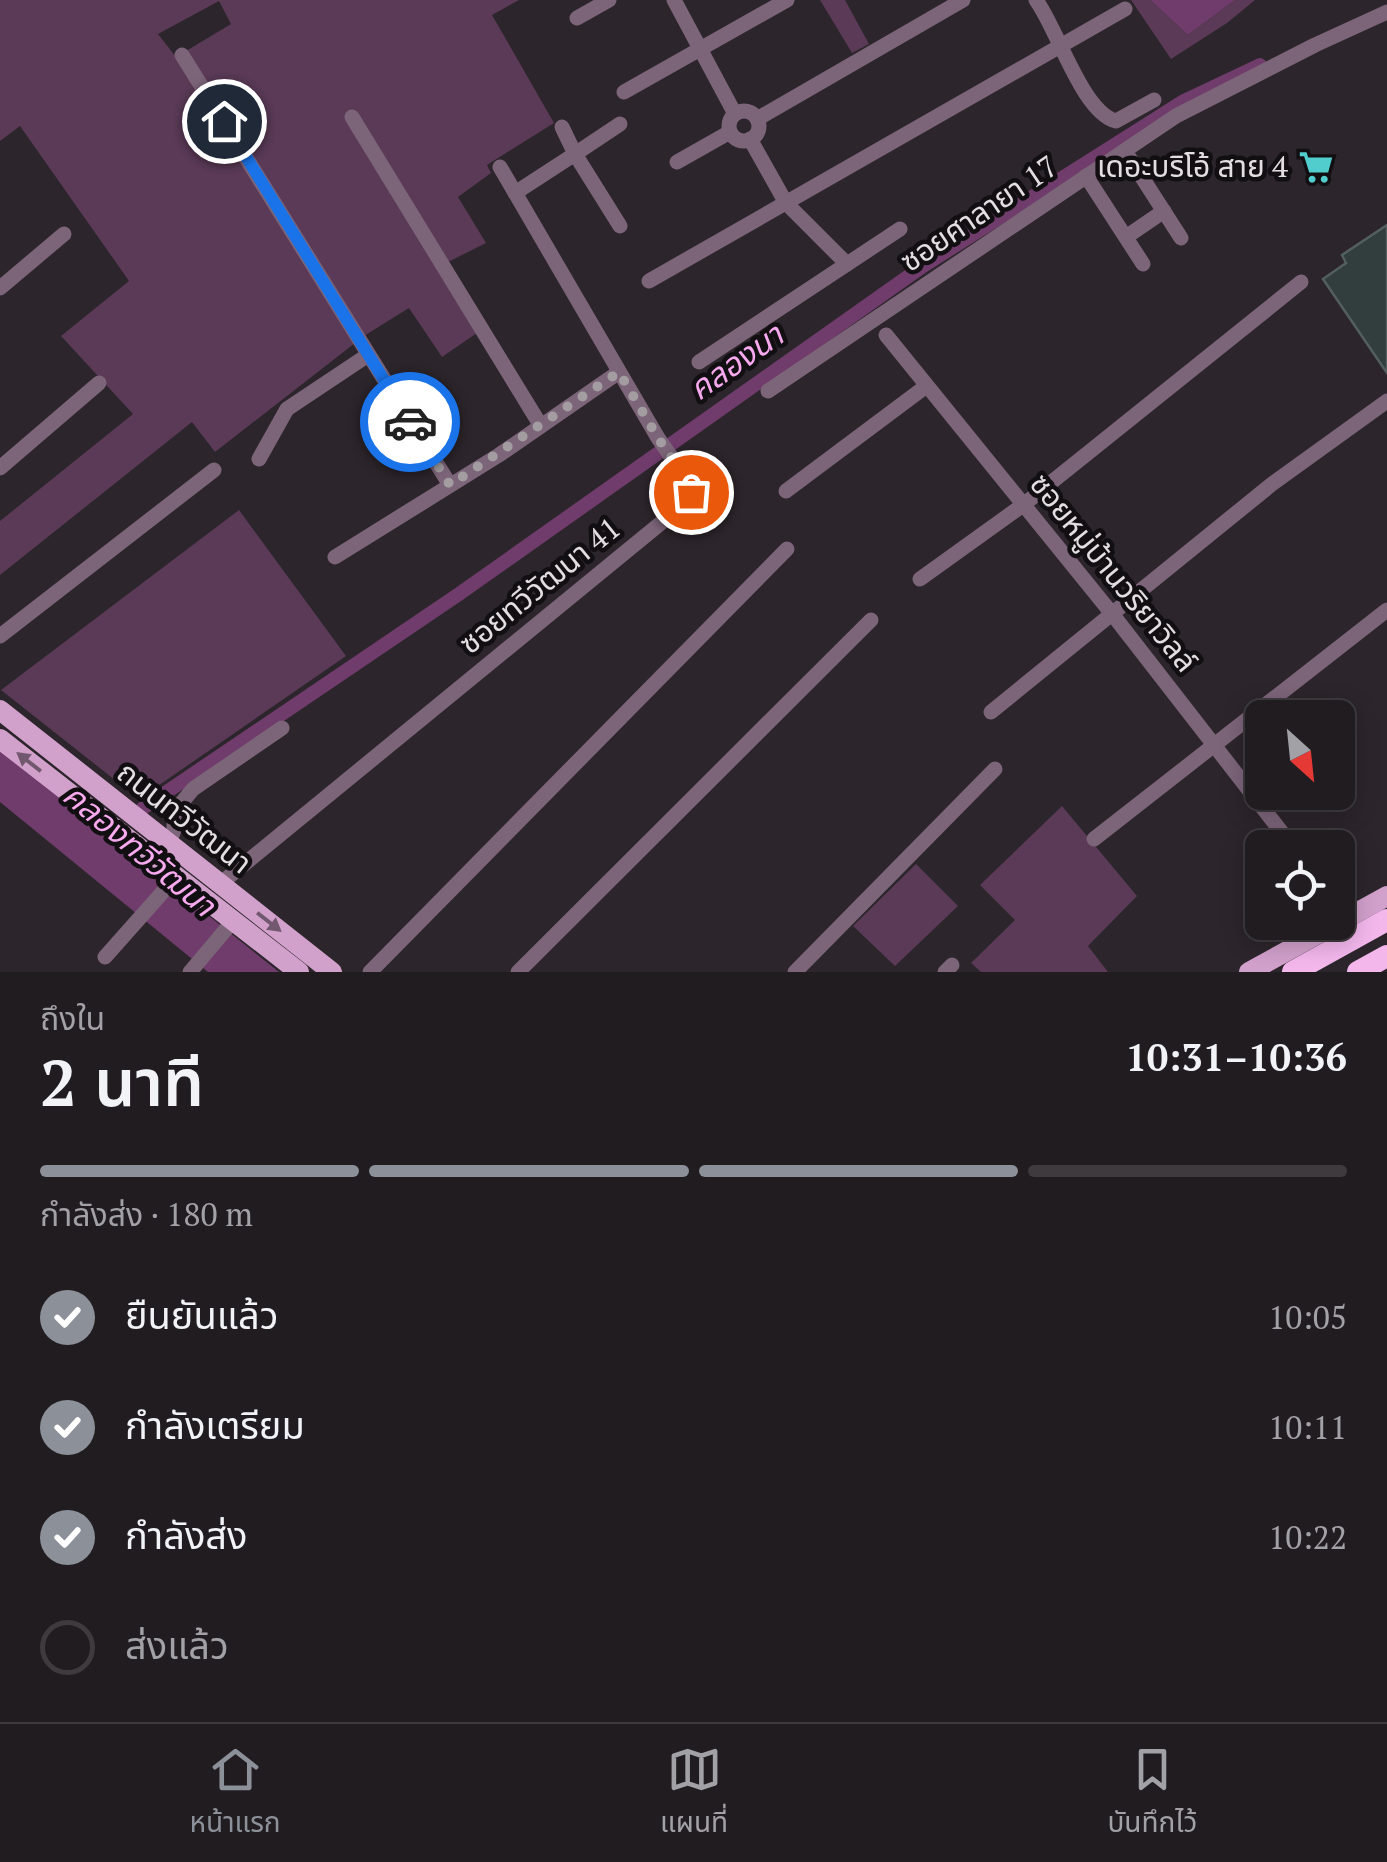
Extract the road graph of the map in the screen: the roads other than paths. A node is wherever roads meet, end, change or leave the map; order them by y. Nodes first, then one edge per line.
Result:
1 (609, 0) edge
2 (674, 0) edge
3 (787, 0) edge
4 (963, 0) edge
5 (1036, 0) edge
6 (1125, 9) dead end
7 (1387, 12) edge
8 (577, 18) dead end
9 (1062, 44) junction
10 (700, 49) junction
11 (182, 54) dead end
12 (624, 92) dead end
13 (1154, 100) dead end
14 (734, 114) junction
15 (352, 117) dead end
16 (758, 118) junction
17 (620, 124) dead end
18 (562, 127) dead end
19 (730, 132) junction
20 (750, 139) junction
21 (1125, 151) junction
22 (576, 154) junction
23 (678, 162) dead end
24 (500, 166) dead end
25 (1086, 176) junction
26 (515, 192) junction
27 (786, 202) junction
28 (1164, 211) junction
29 (620, 226) dead end
30 (900, 229) dead end
31 (64, 234) dead end
32 (1126, 237) junction
33 (1181, 238) dead end
34 (846, 264) junction
35 (1143, 264) dead end
36 (649, 281) dead end
37 (1301, 282) dead end
38 (0, 288) edge
39 (886, 335) dead end
40 (368, 355) junction
41 (698, 362) dead end
42 (619, 372) junction
43 (99, 383) dead end
44 (924, 387) junction
45 (768, 391) dead end
46 (1387, 401) edge
47 (541, 426) junction
48 (259, 458) dead end
49 (0, 468) edge
50 (214, 470) dead end
51 (450, 485) junction
52 (786, 491) dead end
53 (1023, 505) junction
54 (787, 548) dead end
55 (335, 556) dead end
56 (920, 579) dead end
57 (1387, 610) edge
58 (1113, 615) junction
59 (871, 620) dead end
60 (0, 636) edge
61 (0, 710) edge
62 (991, 712) dead end
63 (282, 728) dead end
64 (0, 739) edge
65 (1214, 742) junction
66 (995, 769) dead end
67 (1280, 830) edge
68 (1094, 839) dead end
69 (169, 844) junction
70 (172, 882) junction
71 (220, 884) junction
72 (1387, 896) edge
73 (1355, 907) edge
74 (1387, 920) edge
75 (229, 926) junction
76 (1298, 940) edge
77 (1387, 956) edge
78 (105, 957) dead end
79 (193, 968) edge
80 (300, 972) edge
81 (332, 972) edge
82 (370, 972) edge
83 (518, 972) edge
84 (795, 972) edge
85 (1249, 972) edge
86 (1293, 972) edge
87 (1358, 972) edge

1 - 8 street
2 - 10 street
3 - 10 street
4 - 16 street
5 - 9 street
6 - 9 street
7 - 21 street, ซอยศาลายา 17
9 - 13 street
9 - 27 street
10 - 12 street
10 - 14 street
11 - 40 street
14 - 16 street
14 - 19 street
15 - 47 street
16 - 20 street
17 - 22 street
18 - 22 street
19 - 20 street
19 - 23 street
20 - 27 street
21 - 25 street, ซอยศาลายา 17
21 - 28 street
22 - 26 street
22 - 29 street
24 - 26 street, ซอยทวีวัฒนา 41
25 - 32 street
25 - 45 street, ซอยศาลายา 17
26 - 42 street, ซอยทวีวัฒนา 41
27 - 34 street
27 - 36 street
28 - 32 street
28 - 33 street
30 - 34 street
31 - 38 street
32 - 35 street
34 - 41 street
37 - 53 street
39 - 44 street, ซอยหมู่บ้านวริยาวิลล์
40 - 48 street
40 - 51 street
42 - 47 street
42 - 71 street, ซอยทวีวัฒนา 41
43 - 49 street
44 - 52 street
44 - 53 street, ซอยหมู่บ้านวริยาวิลล์
46 - 58 street
47 - 51 street
50 - 60 street
51 - 55 street
53 - 56 street
53 - 58 street, ซอยหมู่บ้านวริยาวิลล์
54 - 82 street
57 - 65 street
58 - 62 street
58 - 65 street, ซอยหมู่บ้านวริยาวิลล์
59 - 83 street
61 - 69 main road, ถนนทวีวัฒนา
63 - 69 street
70 -> 64 main road, ถนนทวีวัฒนา
65 - 67 street, ซอยหมู่บ้านวริยาวิลล์
65 - 68 street
66 - 84 street
69 - 71 main road, ถนนทวีวัฒนา
70 - 75 main road, ถนนทวีวัฒนา
70 - 78 street
71 -> 81 main road, ถนนทวีวัฒนา
72 - 73 main road
74 - 86 highway
75 - 79 street
75 - 80 main road, ถนนทวีวัฒนา
76 - 85 main road
77 - 87 highway

